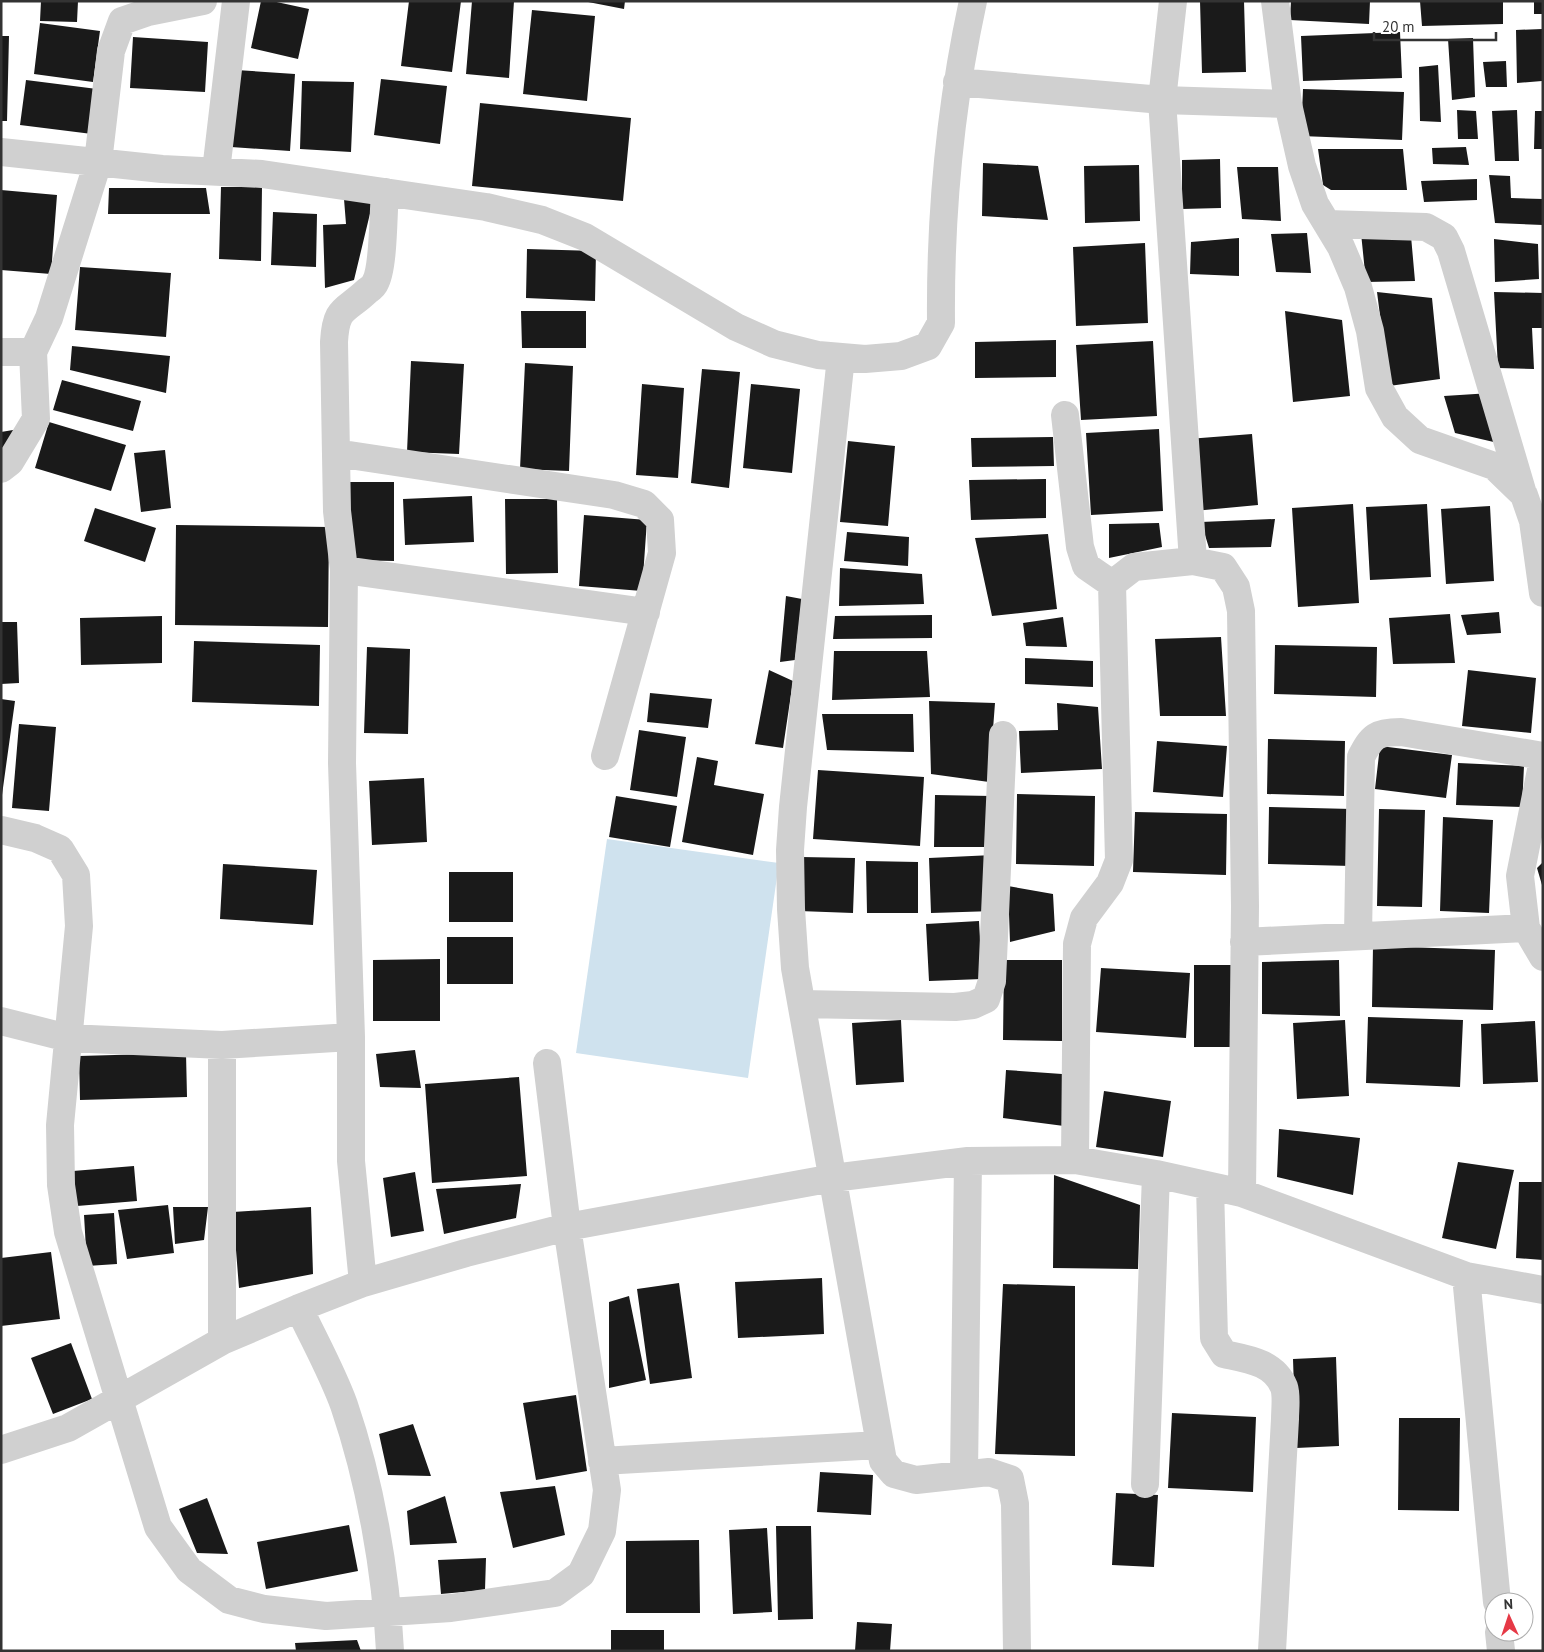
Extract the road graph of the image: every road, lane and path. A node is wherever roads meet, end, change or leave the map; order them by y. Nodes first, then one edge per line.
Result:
1 (203, 1) edge
2 (236, 1) edge
3 (973, 1) edge
4 (1173, 1) edge
5 (1275, 1) edge
6 (124, 11) edge
7 (957, 82) junction
8 (1162, 100) junction
9 (1288, 104) junction
10 (1, 152) edge
11 (98, 162) junction
12 (216, 171) junction
13 (385, 192) junction
14 (1327, 224) junction
15 (1, 352) edge
16 (33, 352) junction
17 (841, 357) junction
18 (1065, 415) dead end
19 (336, 452) junction
20 (1, 469) edge
21 (1524, 495) junction
22 (1193, 561) junction
23 (344, 570) junction
24 (1112, 584) junction
25 (1543, 593) edge
26 (646, 612) junction
27 (1004, 736) dead end
28 (605, 756) dead end
29 (1543, 758) edge
30 (1, 830) edge
31 (1526, 928) junction
32 (1358, 936) junction
33 (1244, 942) junction
34 (1543, 957) edge
35 (802, 1004) junction
36 (1, 1021) edge
37 (351, 1037) junction
38 (68, 1038) junction
39 (222, 1045) junction
40 (547, 1063) dead end
41 (1075, 1160) junction
42 (968, 1161) junction
43 (1156, 1174) junction
44 (833, 1178) junction
45 (1210, 1186) junction
46 (1242, 1193) junction
47 (567, 1227) junction
48 (1466, 1276) junction
49 (363, 1283) junction
50 (1543, 1290) edge
51 (299, 1308) junction
52 (222, 1341) junction
53 (120, 1398) junction
54 (880, 1446) junction
55 (1, 1450) edge
56 (602, 1461) junction
57 (964, 1473) junction
58 (1145, 1484) dead end
59 (1496, 1592) edge
60 (388, 1614) junction
61 (390, 1651) edge
62 (1018, 1651) edge
63 (1272, 1651) edge

1 - 6 street
2 - 12 street
3 - 7 street
4 - 8 street
5 - 9 street
6 - 11 street
7 - 8 street
7 - 17 street
8 - 9 street
8 - 22 street
9 - 14 street
10 - 11 street
11 - 12 street
11 - 16 street
12 - 13 street
13 - 17 street
13 - 19 street
14 - 21 street
14 - 21 street
15 - 16 street
16 - 20 street
17 - 35 street
18 - 24 street
19 - 23 street
19 - 26 street
21 - 25 street
22 - 24 street
22 - 33 street
23 - 26 street
23 - 37 street
24 - 41 street
26 - 28 street
27 - 35 street
29 - 31 street
29 - 32 street
30 - 38 street
31 - 32 street
31 - 34 street
32 - 33 street
33 - 46 street
35 - 44 street
36 - 38 street
37 - 39 street
37 - 49 street
38 - 39 street
38 - 53 street
39 - 52 street
40 - 47 street
41 - 42 street
41 - 43 street
42 - 44 street
42 - 57 street
43 - 45 street
43 - 58 street
44 - 47 street
44 - 54 street
45 - 46 street
45 - 63 street
46 - 48 street
47 - 49 street
47 - 56 street
48 - 50 street
48 - 59 street
49 - 51 street
51 - 52 street
51 - 60 street
52 - 53 street
53 - 55 street
53 - 60 street
54 - 56 street
54 - 57 street
56 - 60 street
57 - 62 street
60 - 61 street

